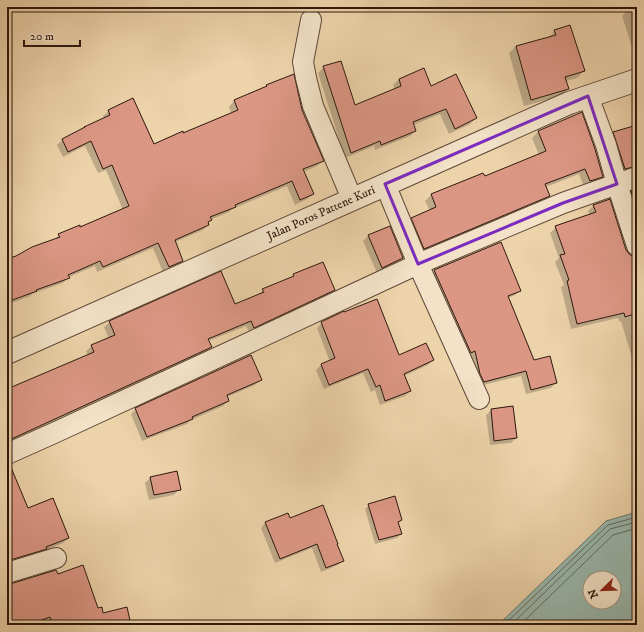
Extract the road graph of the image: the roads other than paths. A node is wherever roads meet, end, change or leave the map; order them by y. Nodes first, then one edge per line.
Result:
1 (311, 20) dead end
2 (637, 80) edge
3 (588, 96) junction
4 (637, 177) edge
5 (386, 184) junction
6 (617, 184) junction
7 (352, 199) junction
8 (637, 246) edge
9 (418, 264) junction
10 (7, 353) edge
11 (480, 399) dead end
12 (7, 454) edge
13 (56, 558) dead end
14 (7, 573) edge

1 - 7 street
2 - 3 street, Jalan Poros Pattene Kuri
3 - 5 street, Jalan Poros Pattene Kuri
3 - 6 street
4 - 6 street
5 - 7 street, Jalan Poros Pattene Kuri
5 - 9 street
6 - 8 street
6 - 9 street
7 - 10 street, Jalan Poros Pattene Kuri
9 - 11 street
9 - 12 street
13 - 14 street

